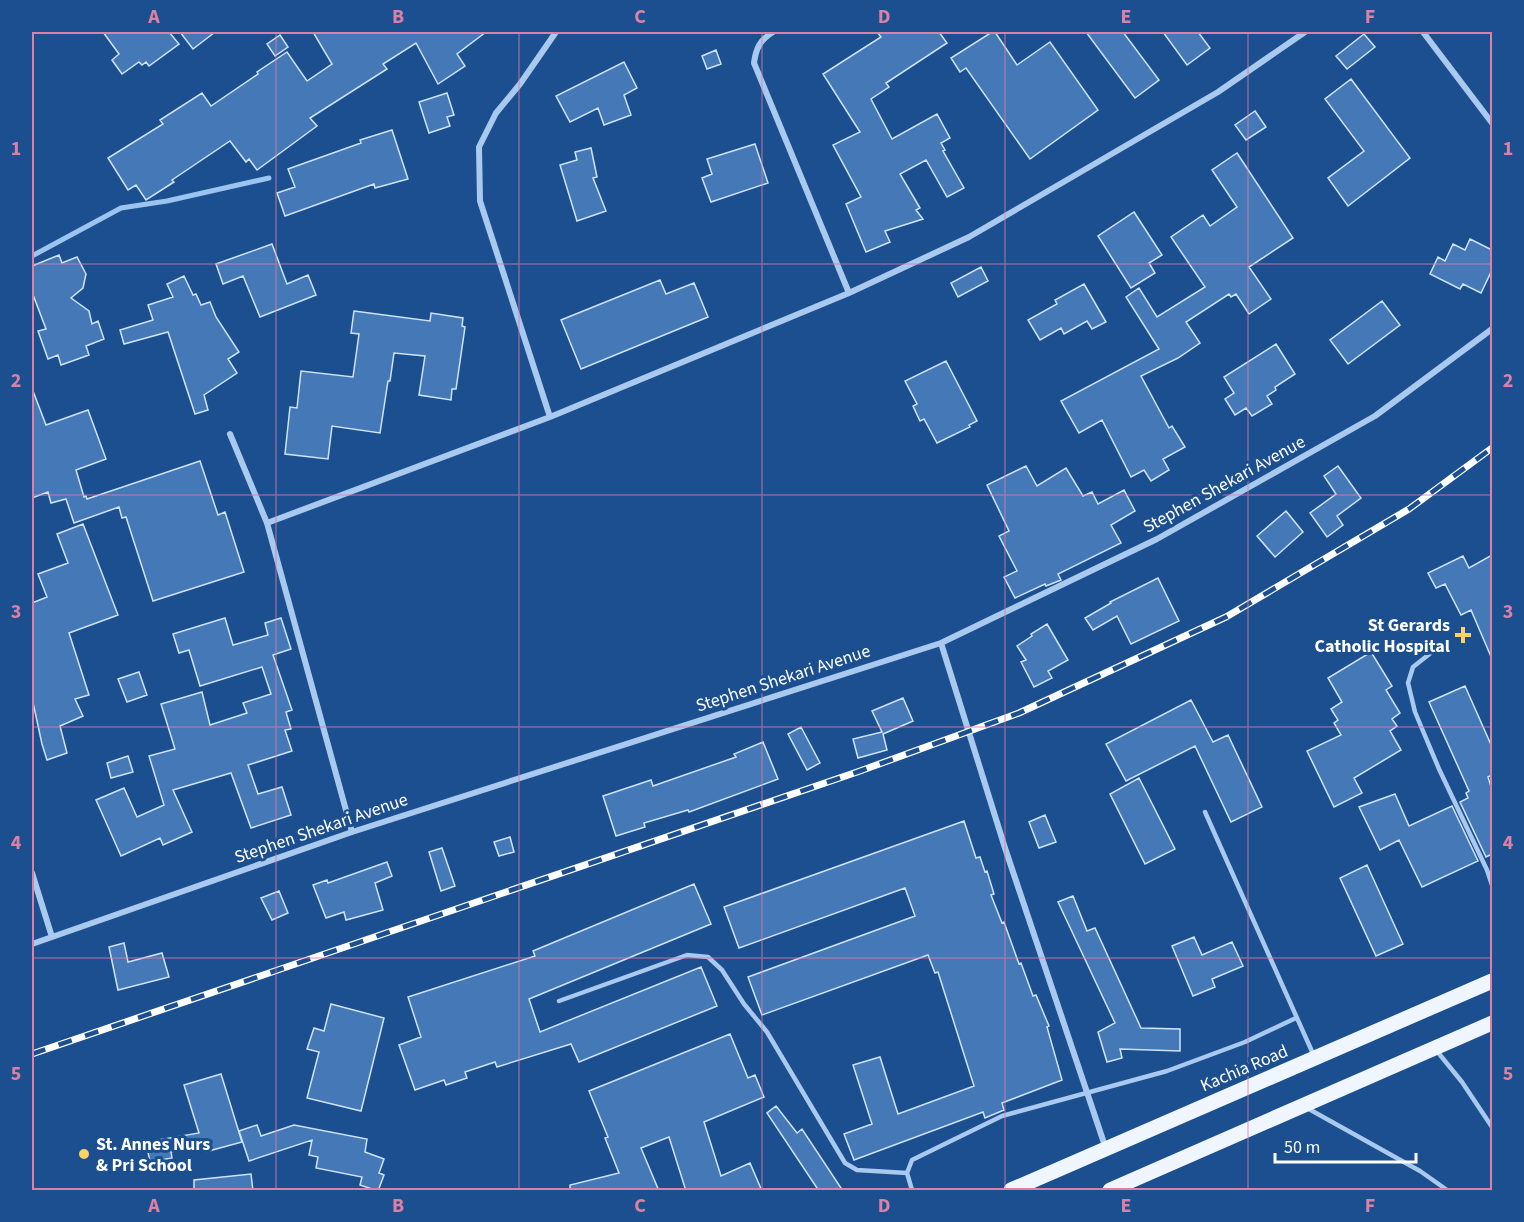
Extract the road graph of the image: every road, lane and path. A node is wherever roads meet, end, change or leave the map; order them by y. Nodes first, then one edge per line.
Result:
1 (556, 32) edge
2 (773, 32) edge
3 (1305, 32) edge
4 (1423, 32) edge
5 (1492, 123) edge
6 (849, 293) junction
7 (1492, 329) edge
8 (550, 417) junction
9 (230, 434) dead end
10 (267, 523) junction
11 (941, 643) junction
12 (1432, 652) dead end
13 (1205, 812) dead end
14 (352, 832) junction
15 (32, 873) edge
16 (1492, 885) edge
17 (52, 937) junction
18 (32, 944) edge
19 (1492, 981) edge
20 (559, 1001) dead end
21 (1296, 1018) junction
22 (1492, 1023) edge
23 (1434, 1048) junction
24 (1315, 1059) junction
25 (1087, 1092) junction
26 (1303, 1106) junction
27 (1492, 1127) edge
28 (1106, 1149) junction
29 (907, 1173) junction
30 (912, 1191) edge
31 (1011, 1191) edge
32 (1110, 1191) edge
33 (1447, 1191) edge

1 - 8 street
2 - 6 street
3 - 6 street
4 - 5 street
6 - 8 street
7 - 11 street, Stephen Shekari Avenue
8 - 10 street
9 - 10 street
10 - 14 street
11 - 14 street, Stephen Shekari Avenue
11 - 25 street
12 - 16 lane
13 - 21 lane
14 - 17 street, Stephen Shekari Avenue
15 - 17 street
17 - 18 street, Stephen Shekari Avenue
19 - 24 main road, Kachia Road
20 - 29 lane
21 - 24 lane
21 - 25 lane
22 - 23 main road
23 - 26 main road
23 - 27 lane
24 - 28 main road, Kachia Road
25 - 28 street
25 - 29 lane
26 - 32 main road
26 - 33 lane
28 - 31 main road, Kachia Road
29 - 30 lane

